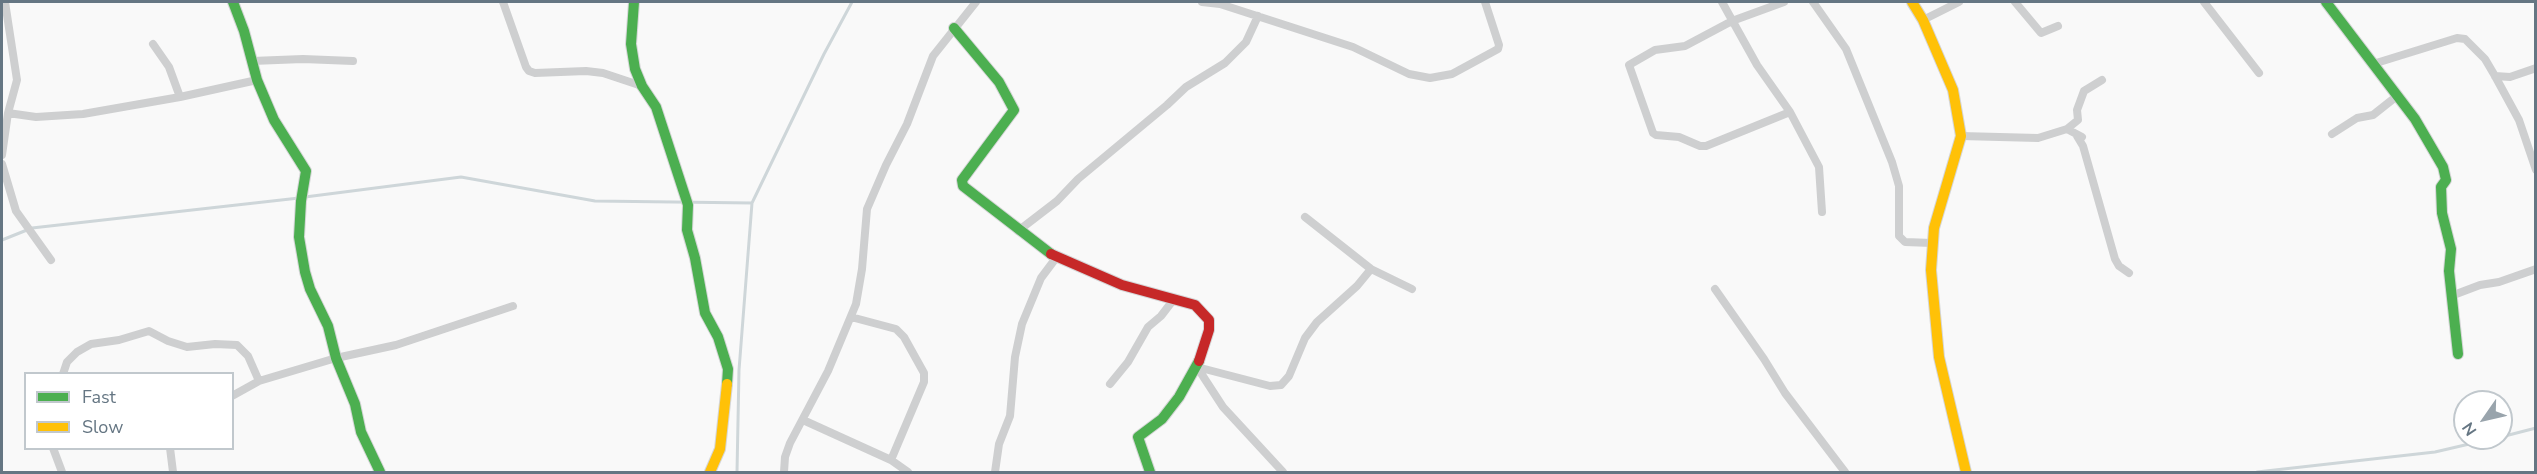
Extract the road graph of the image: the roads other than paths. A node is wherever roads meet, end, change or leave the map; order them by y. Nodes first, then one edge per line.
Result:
1 (5, 2) edge
2 (233, 2) edge
3 (503, 2) edge
4 (634, 2) edge
5 (976, 2) edge
6 (1202, 2) edge
7 (1485, 2) edge
8 (1722, 2) edge
9 (1784, 2) edge
10 (1813, 2) edge
11 (1912, 2) edge
12 (1959, 2) edge
13 (2015, 2) edge
14 (2205, 2) edge
15 (2329, 2) edge
16 (1222, 3) edge
17 (1257, 16) junction
18 (1923, 20) junction
19 (1732, 21) junction
20 (2058, 26) dead end
21 (954, 28) junction
22 (153, 44) dead end
23 (252, 61) junction
24 (353, 61) dead end
25 (2373, 64) junction
26 (2535, 68) edge
27 (2259, 73) dead end
28 (2495, 76) junction
29 (257, 80) junction
30 (2102, 80) dead end
31 (642, 87) junction
32 (2397, 96) junction
33 (180, 97) junction
34 (1790, 112) junction
35 (8, 113) junction
36 (2067, 129) junction
37 (2332, 134) dead end
38 (1961, 136) junction
39 (2, 155) edge
40 (2, 164) edge
41 (2535, 170) edge
42 (1821, 212) dead end
43 (1305, 217) dead end
44 (1018, 231) junction
45 (1932, 243) junction
46 (1056, 258) junction
47 (51, 260) dead end
48 (1371, 269) junction
49 (2535, 269) edge
50 (2129, 273) dead end
51 (1412, 289) dead end
52 (1715, 289) dead end
53 (2451, 296) junction
54 (1174, 299) junction
55 (513, 306) dead end
56 (851, 317) junction
57 (2458, 354) dead end
58 (336, 358) junction
59 (1197, 367) junction
60 (64, 372) edge
61 (259, 381) junction
62 (1110, 384) dead end
63 (234, 395) edge
64 (803, 420) junction
65 (54, 450) edge
66 (170, 450) edge
67 (891, 460) junction
68 (62, 472) edge
69 (173, 472) edge
70 (380, 472) edge
71 (710, 472) edge
72 (783, 472) edge
73 (908, 472) edge
74 (995, 472) edge
75 (1148, 472) edge
76 (1283, 472) edge
77 (1845, 472) edge
78 (1966, 472) edge

1 - 35 street
2 - 23 street
3 - 31 street
4 - 31 street
5 - 21 street
6 - 16 street
7 - 17 street
8 - 19 street
9 - 19 street
10 - 45 street
11 - 18 street
12 - 18 street
13 - 20 street
14 - 27 street
15 - 25 street
16 - 17 street
17 - 44 street
18 - 38 street
19 - 34 street
19 - 34 street
21 - 44 street
21 - 56 street
22 - 33 street
23 - 24 street
23 - 29 street
25 - 28 street
25 - 32 street
26 - 28 street
28 - 41 street
29 - 33 street
29 - 58 street
30 - 36 street
31 - 71 street
32 - 37 street
32 - 53 street
33 - 35 street
34 - 42 street
35 - 39 street
36 - 38 street
36 - 50 street
38 - 45 street
40 - 47 street
43 - 48 street
44 - 46 street
45 - 78 street
46 - 54 street
46 - 74 street
48 - 51 street
48 - 59 street
49 - 53 street
52 - 77 street
53 - 57 street
54 - 59 street
54 - 62 street
55 - 58 street
56 - 64 street
56 - 67 street
58 - 61 street
58 - 70 street
59 - 75 street
59 - 76 street
60 - 61 street
61 - 63 street
64 - 67 street
64 - 72 street
65 - 68 street
66 - 69 street
67 - 73 street

